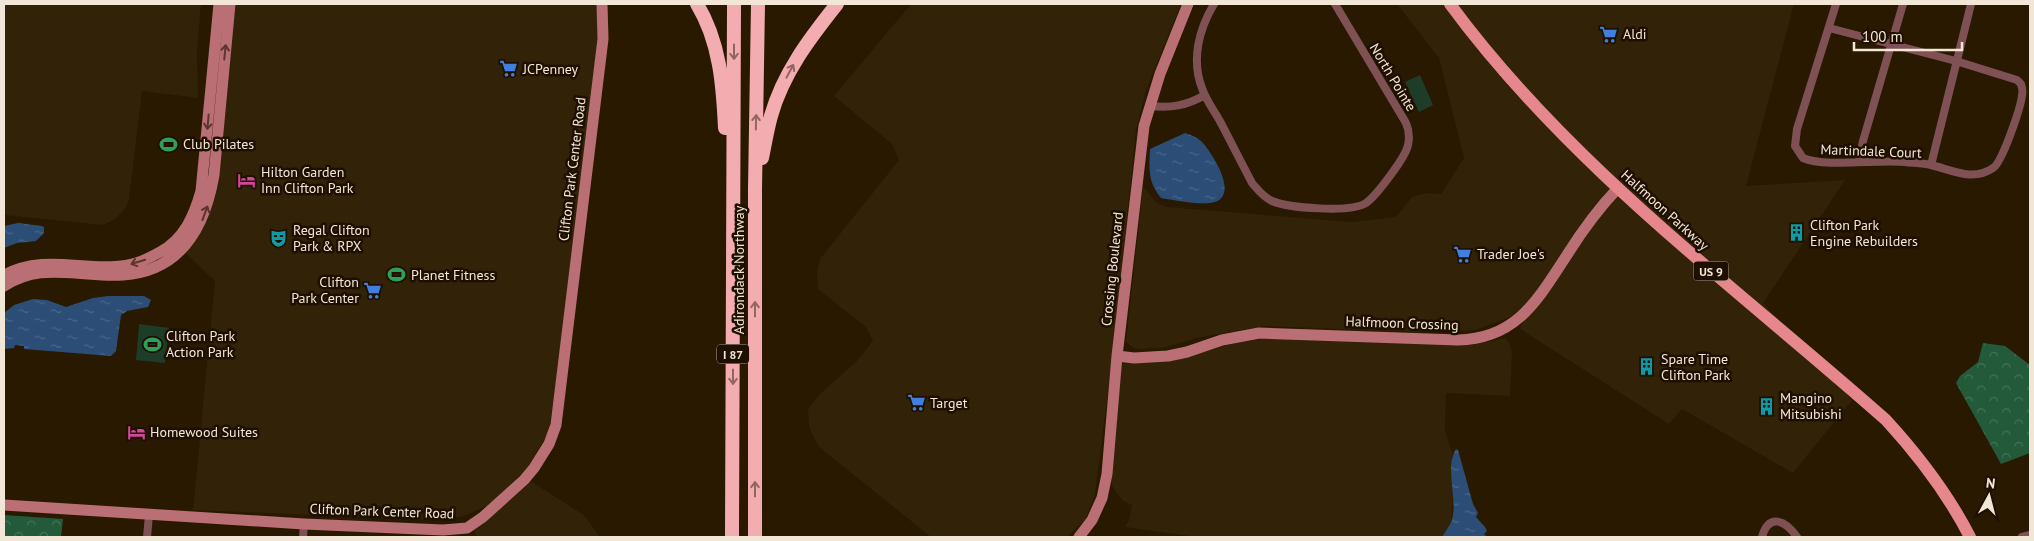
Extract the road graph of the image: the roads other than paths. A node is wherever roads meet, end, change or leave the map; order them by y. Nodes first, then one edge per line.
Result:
1 (219, 4) edge
2 (230, 4) edge
3 (602, 4) edge
4 (697, 4) edge
5 (734, 4) edge
6 (758, 4) edge
7 (837, 4) edge
8 (1188, 4) edge
9 (1214, 4) edge
10 (1335, 4) edge
11 (1450, 4) edge
12 (1836, 4) edge
13 (1902, 4) edge
14 (1971, 4) edge
15 (1829, 28) junction
16 (1892, 45) junction
17 (1956, 60) junction
18 (1205, 95) junction
19 (1150, 106) junction
20 (1858, 162) junction
21 (1931, 165) junction
22 (734, 171) junction
23 (1618, 188) junction
24 (755, 189) junction
25 (4, 275) edge
26 (4, 286) edge
27 (1118, 356) junction
28 (4, 505) edge
29 (149, 515) junction
30 (304, 524) junction
31 (469, 533) edge
32 (2030, 535) edge
33 (147, 537) edge
34 (303, 537) edge
35 (732, 537) edge
36 (755, 537) edge
37 (1080, 537) edge
38 (1762, 537) edge
39 (1797, 537) edge
40 (1970, 537) edge
41 (2022, 537) edge

1 -> 25 street
26 -> 2 street
3 - 31 street, Clifton Park Center Road
4 - 22 highway
5 -> 22 highway, Adirondack Northway / I 87
24 -> 6 highway, Adirondack Northway / I 87
24 -> 7 highway
8 - 19 street, Crossing Boulevard
9 - 18 street, North Pointe
10 - 18 street, North Pointe
11 - 23 main road, Halfmoon Parkway / US 9
12 - 15 street, Martindale Court
13 - 16 street
14 - 17 street
15 - 16 street, Martindale Court
15 - 20 street, Martindale Court
16 - 17 street, Martindale Court
16 - 20 street
17 - 21 street
17 - 21 street, Martindale Court
18 - 19 street
19 - 27 street, Crossing Boulevard
20 - 21 street, Martindale Court
22 -> 35 highway, Adirondack Northway / I 87
23 - 27 street, Halfmoon Crossing
23 - 40 main road, Halfmoon Parkway / US 9
36 -> 24 highway, Adirondack Northway / I 87
27 - 37 street, Crossing Boulevard
28 - 29 street, Clifton Park Center Road
29 - 30 street, Clifton Park Center Road
29 - 33 street
30 - 31 street, Clifton Park Center Road
30 - 34 street
32 - 41 street
38 - 39 street

